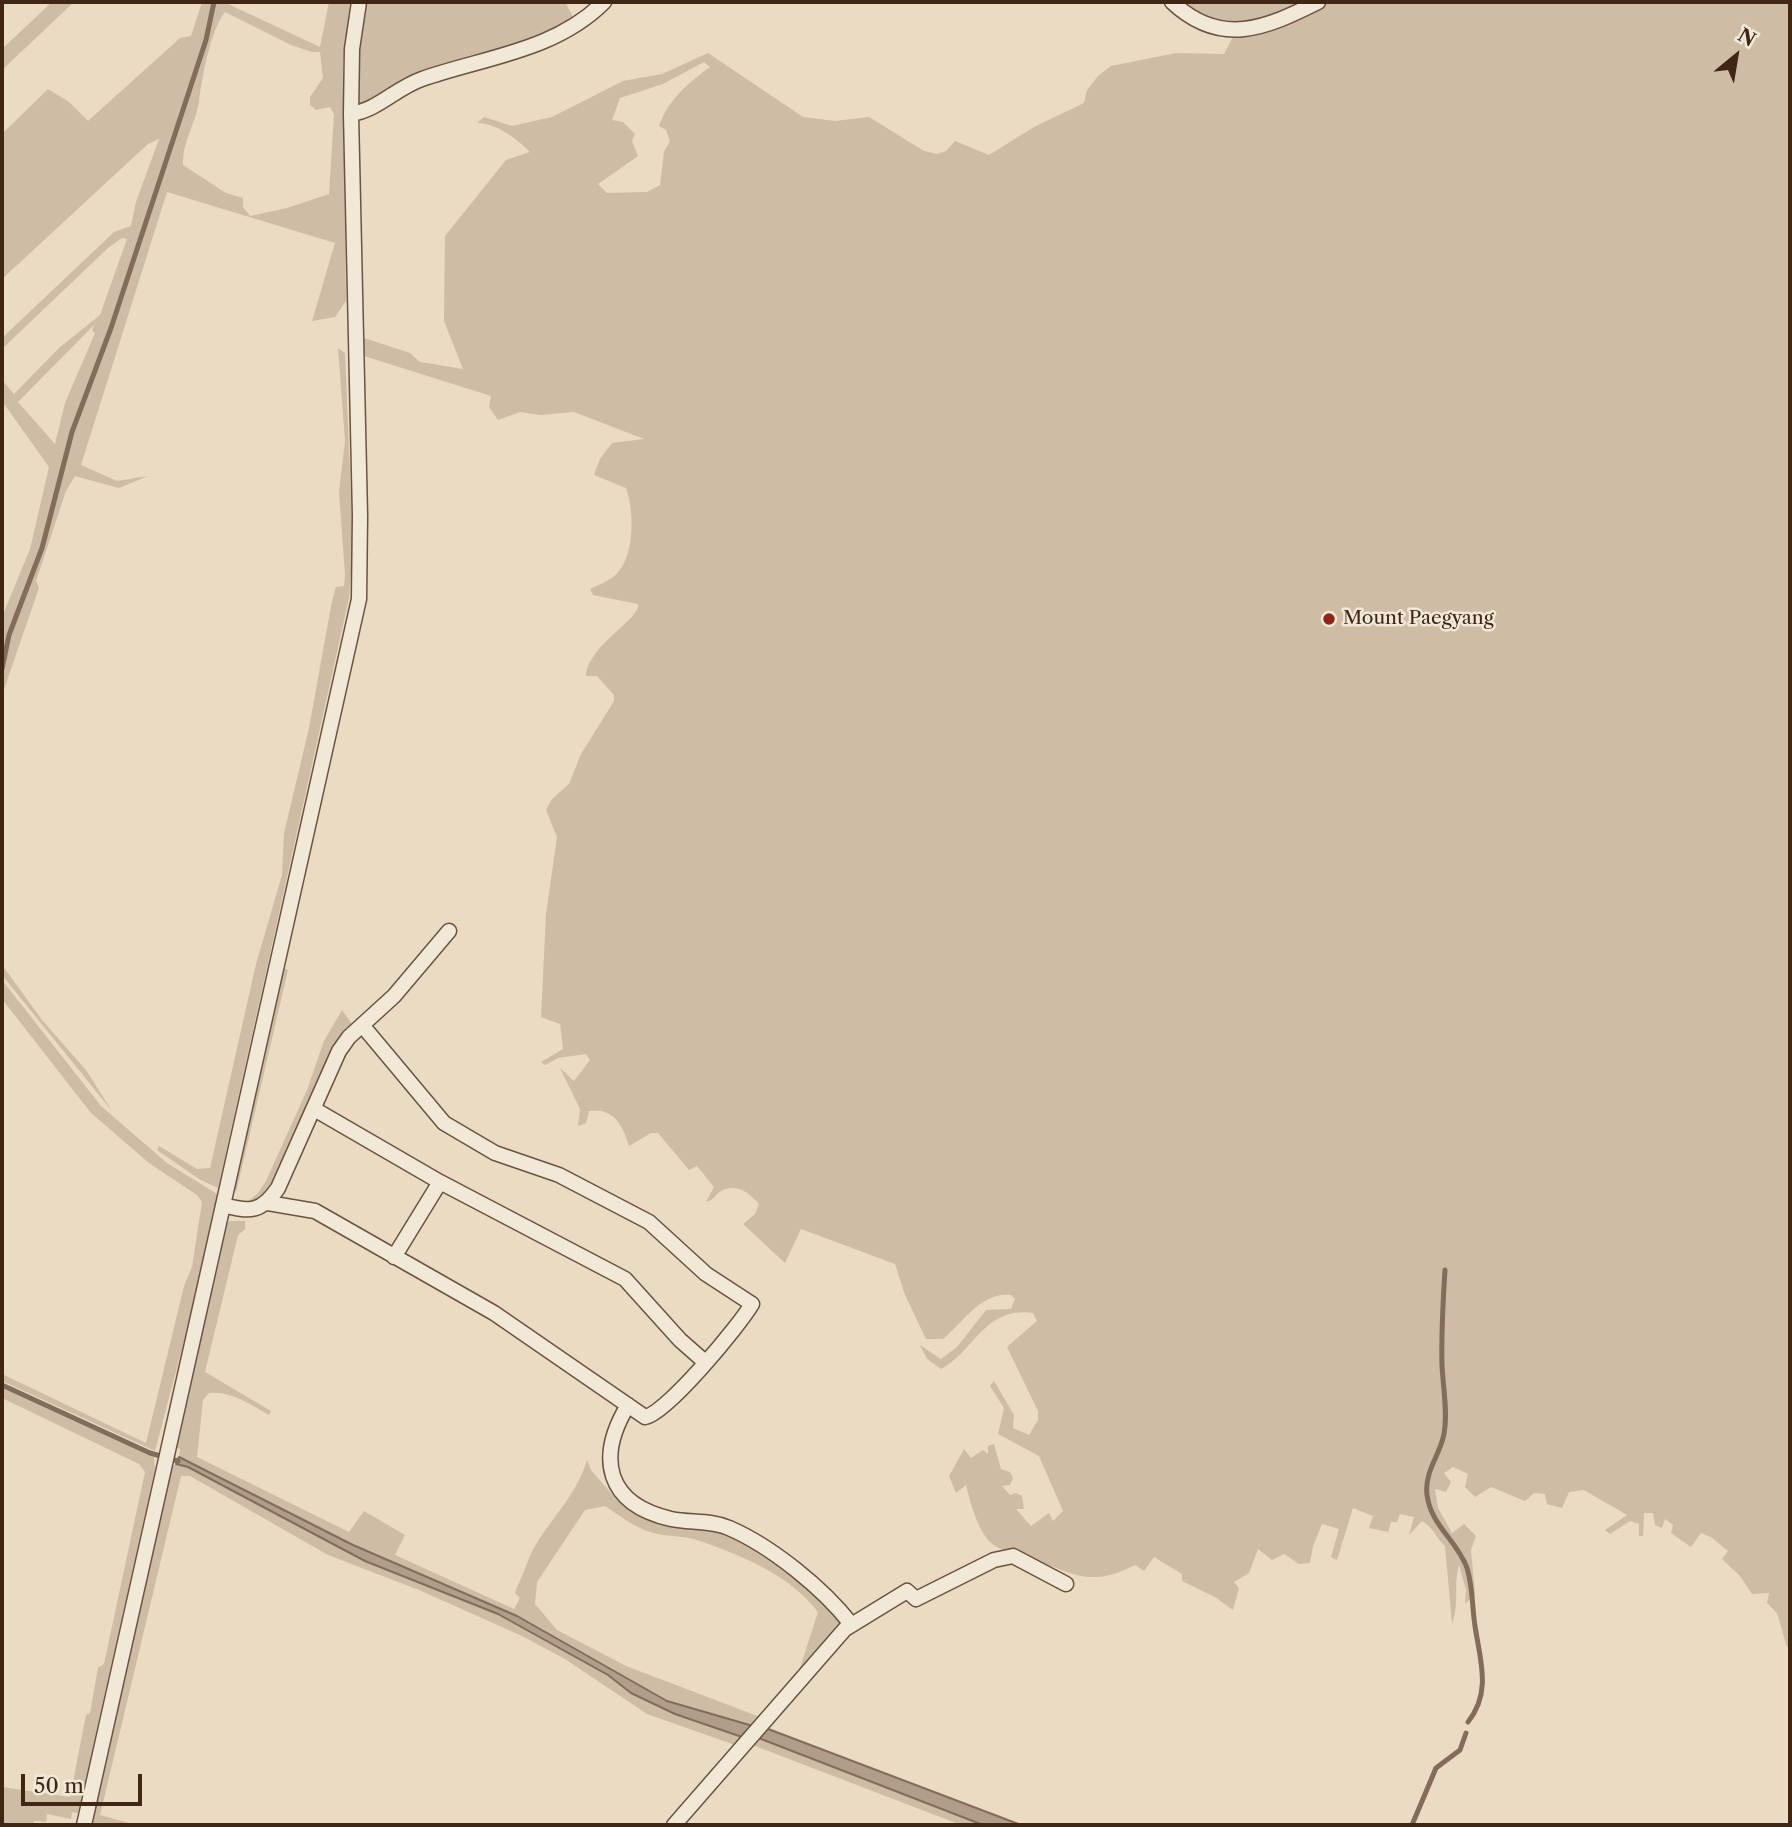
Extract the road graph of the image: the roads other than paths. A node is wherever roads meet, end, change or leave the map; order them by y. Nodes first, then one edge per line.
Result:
1 (359, 2) edge
2 (604, 2) edge
3 (1172, 2) edge
4 (1318, 2) edge
5 (351, 114) junction
6 (449, 931) dead end
7 (362, 1025) junction
8 (314, 1109) junction
9 (440, 1182) junction
10 (268, 1203) junction
11 (223, 1205) junction
12 (394, 1257) junction
13 (705, 1362) junction
14 (628, 1405) junction
15 (1066, 1584) dead end
16 (851, 1624) junction
17 (84, 1825) edge
18 (674, 1825) edge

1 - 5 street
2 - 5 street
3 - 4 street
5 - 11 street
6 - 7 street
7 - 8 street
7 - 13 street
8 - 9 street
8 - 10 street
9 - 12 street
9 - 13 street
10 - 11 street
10 - 12 street
11 - 17 street
12 - 14 street
13 - 14 street
14 - 16 street
15 - 16 street
16 - 18 street

